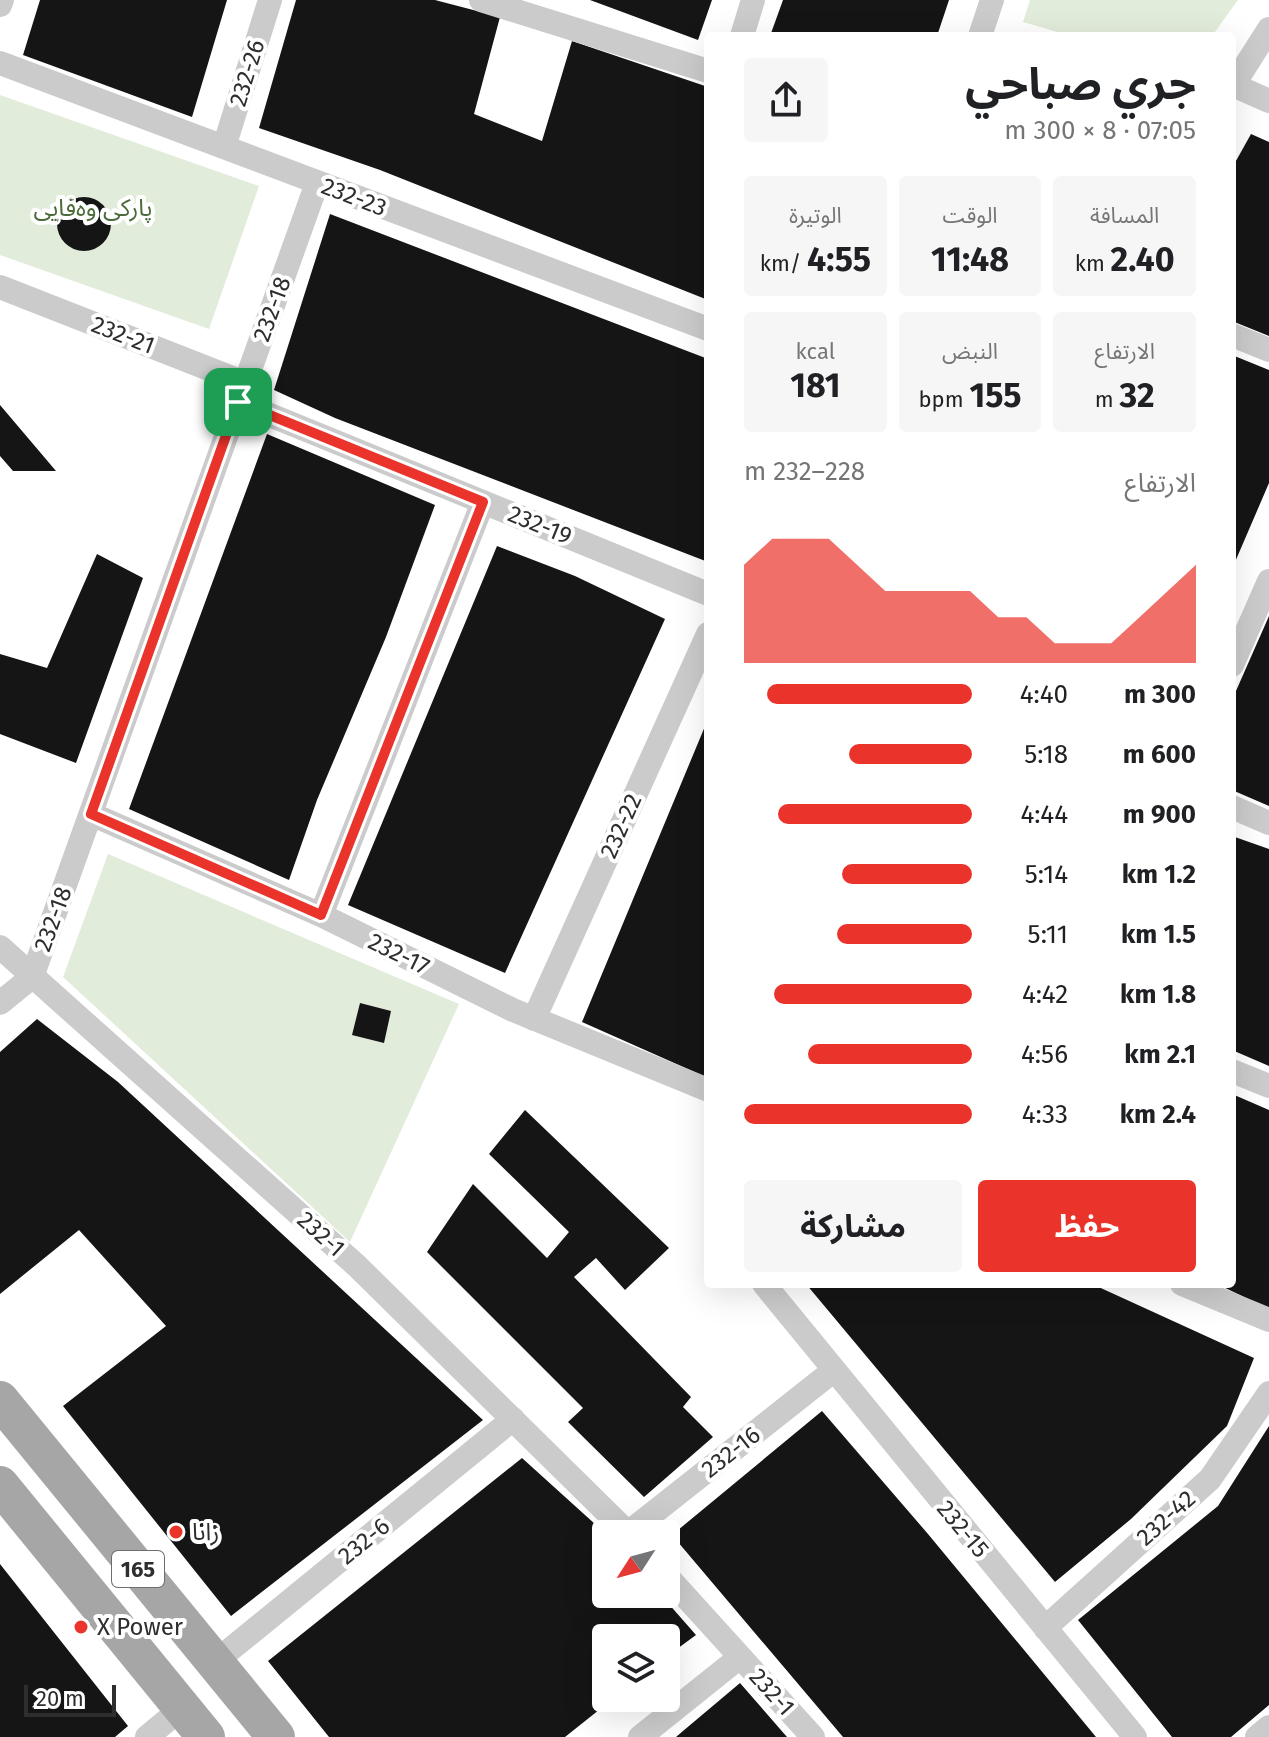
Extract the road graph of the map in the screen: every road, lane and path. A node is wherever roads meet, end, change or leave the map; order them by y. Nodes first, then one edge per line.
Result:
1 (270, 0) edge
2 (481, 0) edge
3 (753, 0) edge
4 (992, 0) edge
5 (511, 4) edge
6 (1269, 29) edge
7 (743, 32) edge
8 (981, 32) edge
9 (0, 63) edge
10 (704, 70) edge
11 (1236, 80) edge
12 (1236, 88) edge
13 (1269, 101) edge
14 (224, 147) junction
15 (317, 183) junction
16 (0, 287) edge
17 (704, 328) edge
18 (1236, 337) edge
19 (1269, 350) edge
20 (242, 392) junction
21 (483, 502) junction
22 (1269, 581) edge
23 (704, 592) edge
24 (704, 643) edge
25 (1236, 656) edge
26 (1236, 809) edge
27 (91, 814) junction
28 (1269, 823) edge
29 (321, 915) junction
30 (0, 947) edge
31 (32, 977) junction
32 (0, 1003) edge
33 (534, 1019) junction
34 (1236, 1073) edge
35 (1269, 1086) edge
36 (704, 1088) edge
37 (767, 1288) edge
38 (1192, 1288) edge
39 (1269, 1320) edge
40 (833, 1371) junction
41 (1269, 1393) edge
42 (0, 1400) edge
43 (513, 1419) junction
44 (0, 1485) edge
45 (615, 1520) edge
46 (647, 1520) edge
47 (680, 1591) edge
48 (1045, 1628) junction
49 (740, 1657) junction
50 (215, 1662) junction
51 (182, 1708) junction
52 (1269, 1727) edge
53 (147, 1737) edge
54 (206, 1737) edge
55 (276, 1737) edge
56 (640, 1737) edge
57 (813, 1737) edge
58 (1135, 1737) edge
59 (1257, 1737) edge

1 - 14 street, 232-26
2 - 5 street
3 - 7 street
4 - 8 street
5 - 10 street
6 - 11 street
9 - 14 street, 232-23
12 - 13 street
14 - 15 street, 232-23
15 - 17 street, 232-23
15 - 20 street, 232-18
16 - 20 street, 232-21
18 - 19 street
20 - 21 street, 232-19
20 - 27 street, 232-18
21 - 23 street, 232-19
21 - 29 street
22 - 25 street
24 - 33 street, 232-22
26 - 28 street
27 - 29 street, 232-17
27 - 31 street, 232-18
29 - 33 street, 232-17
30 - 31 street, 232-1
31 - 32 street
31 - 43 street, 232-1
33 - 36 street, 232-17
34 - 35 street
37 - 40 street, 232-15
38 - 39 street
40 - 46 street, 232-16
40 - 48 street, 232-15
41 - 48 street, 232-42
42 - 50 main road, 165
43 - 45 street, 232-1
43 - 50 street, 232-6
44 - 51 main road, 165
47 - 49 street, 232-1
48 - 58 street, 232-15
49 - 56 street
49 - 57 street, 232-1
50 - 55 main road, 165
51 - 53 street
51 - 54 main road, 165
52 - 59 street

